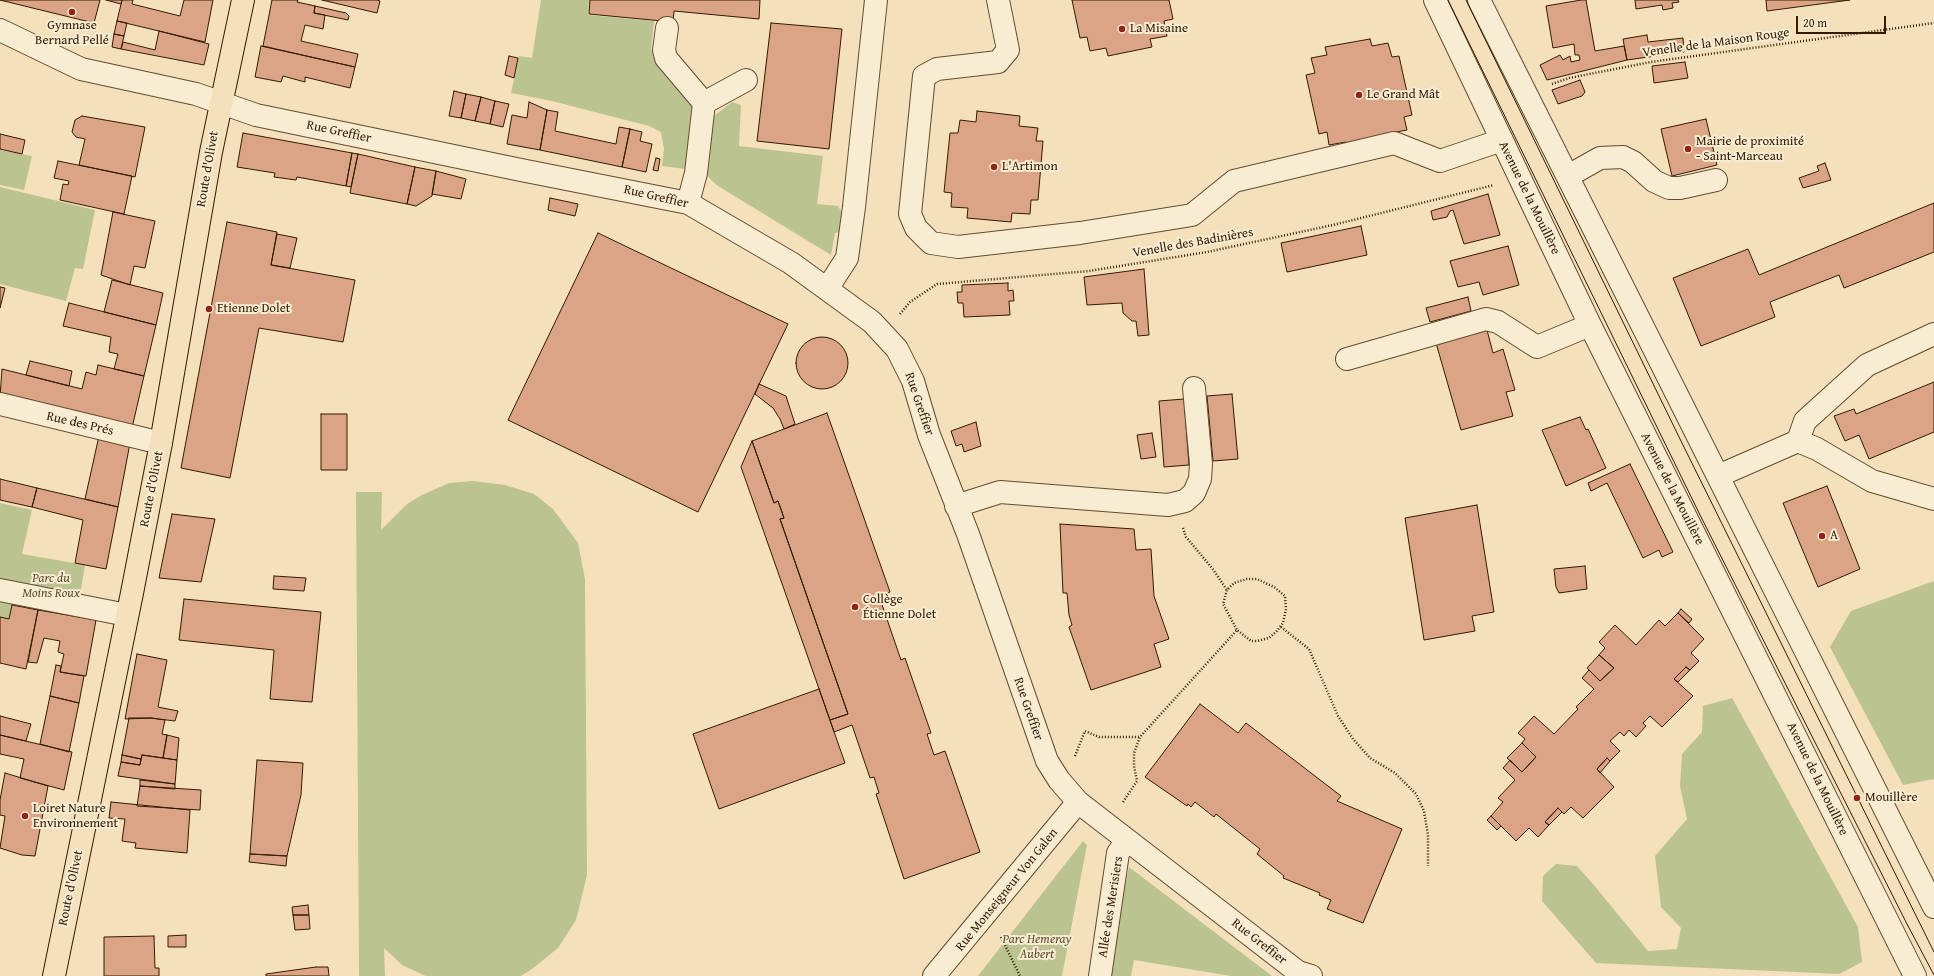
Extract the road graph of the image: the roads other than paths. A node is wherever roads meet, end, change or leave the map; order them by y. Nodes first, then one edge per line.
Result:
1 (243, 0) edge
2 (876, 0) edge
3 (998, 0) edge
4 (1435, 0) edge
5 (1479, 0) edge
6 (667, 28) dead end
7 (0, 30) edge
8 (746, 80) dead end
9 (220, 103) junction
10 (704, 103) junction
11 (1502, 140) junction
12 (1568, 176) junction
13 (1716, 180) dead end
14 (688, 202) junction
15 (827, 289) junction
16 (1590, 325) junction
17 (1934, 334) edge
18 (1347, 359) dead end
19 (1194, 388) dead end
20 (0, 404) edge
21 (1798, 441) junction
22 (161, 443) junction
23 (1718, 476) junction
24 (1934, 499) edge
25 (956, 506) junction
26 (0, 590) edge
27 (127, 615) junction
28 (1078, 802) junction
29 (1127, 840) junction
30 (1934, 906) edge
31 (54, 976) edge
32 (934, 976) edge
33 (1100, 976) edge
34 (1311, 976) edge
35 (1915, 976) edge

1 - 9 main road, Route d'Olivet
2 - 15 street
3 - 11 street
4 - 11 street, Avenue de la Mouillère
5 - 12 street
6 - 10 street
7 - 9 street, Rue Greffier
8 - 10 street
9 - 14 street, Rue Greffier
9 - 22 main road, Route d'Olivet
10 - 14 street
11 - 16 street, Avenue de la Mouillère
12 - 13 street
12 - 23 street
14 - 15 street, Rue Greffier
15 - 25 street, Rue Greffier
16 - 18 street
16 - 35 street, Avenue de la Mouillère
17 - 21 street
19 - 25 street
20 - 22 street, Rue des Prés
21 - 23 street
21 - 24 street
22 - 27 main road, Route d'Olivet
23 - 30 street
25 - 28 street, Rue Greffier
26 - 27 street
27 - 31 main road, Route d'Olivet
28 - 29 street, Rue Greffier
28 - 32 street, Rue Monseigneur Von Galen
29 - 33 street, Allée des Merisiers
29 - 34 street, Rue Greffier

